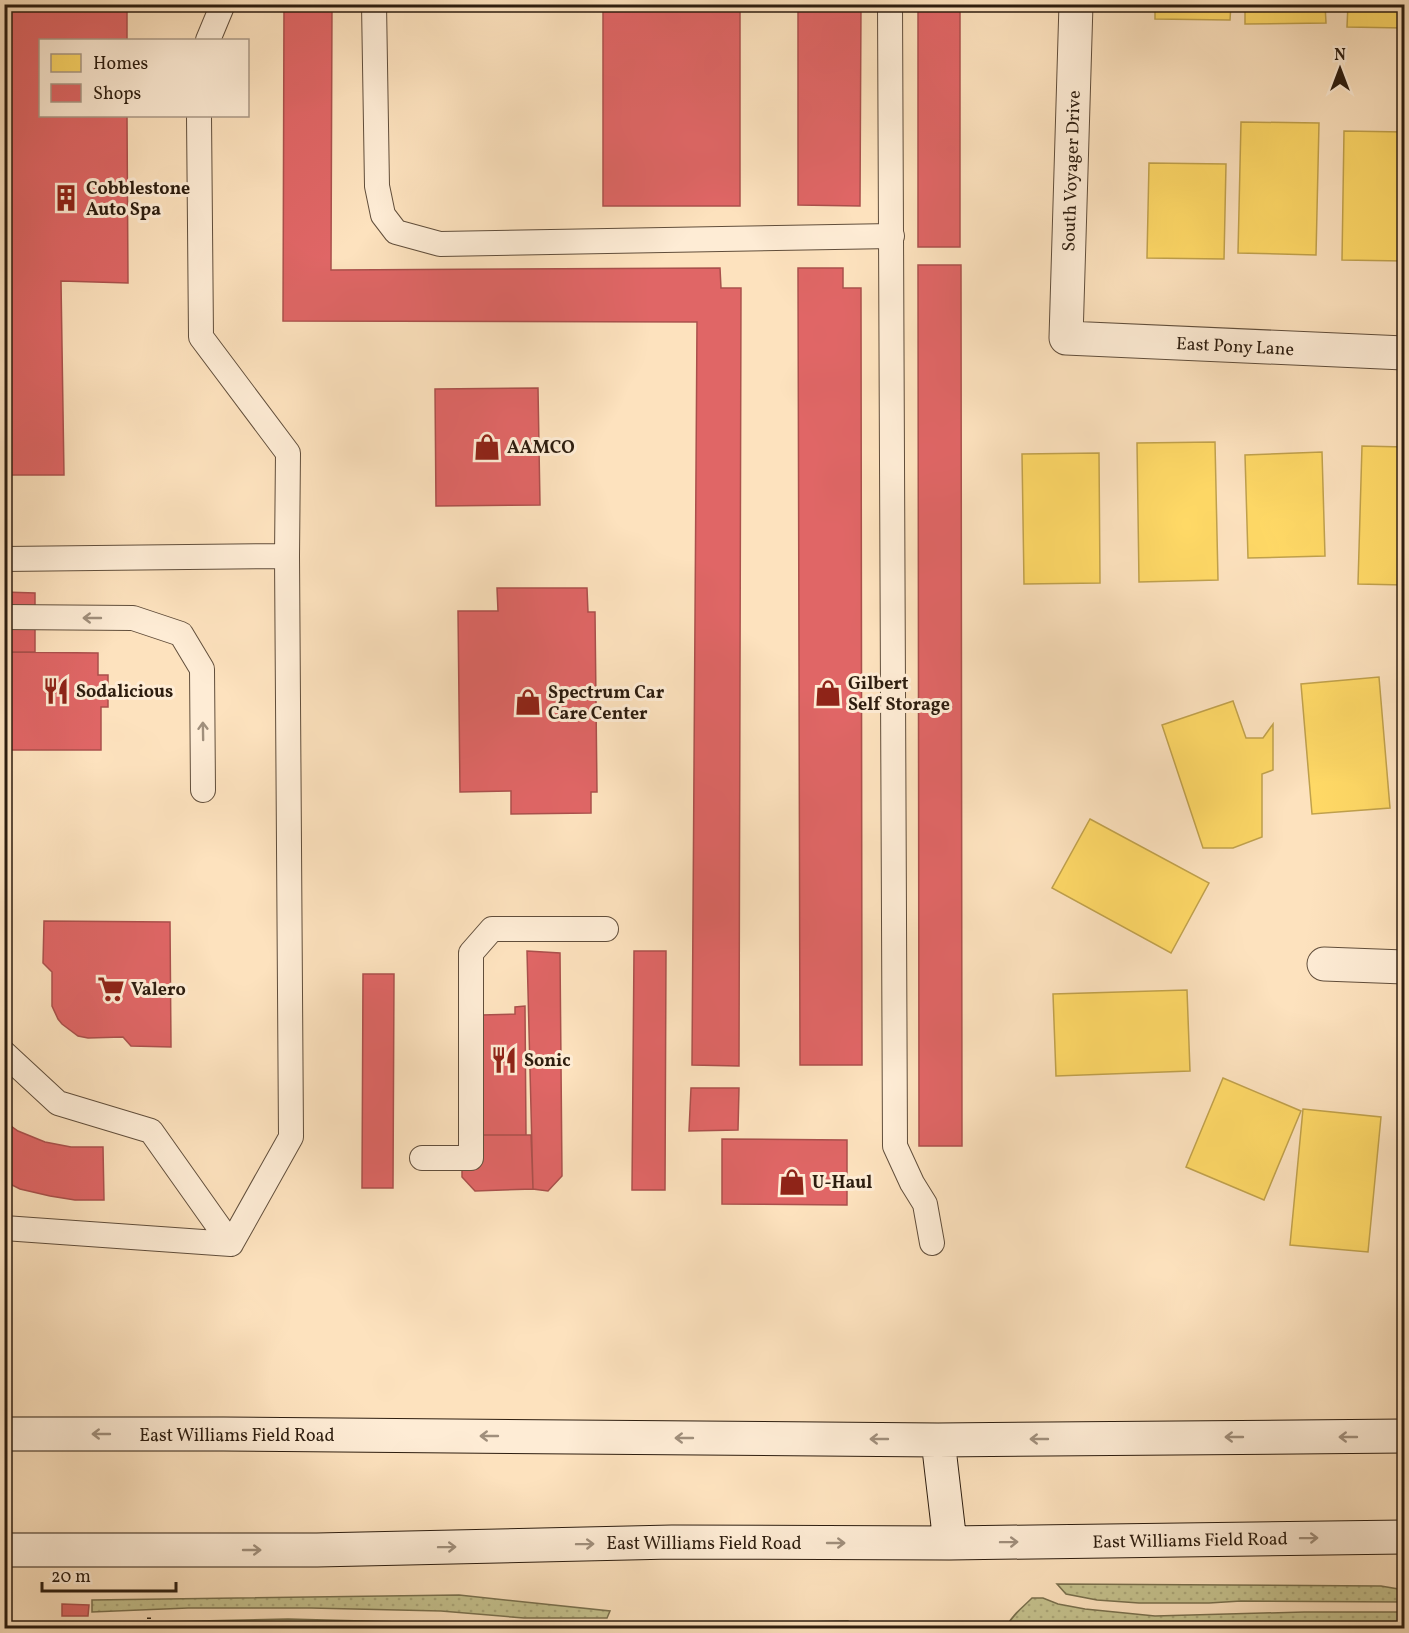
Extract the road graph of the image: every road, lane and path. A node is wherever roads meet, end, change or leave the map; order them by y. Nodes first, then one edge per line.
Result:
1 (223, 4) edge
2 (374, 4) edge
3 (890, 4) edge
4 (1076, 4) edge
5 (208, 39) edge
6 (199, 117) edge
7 (892, 236) junction
8 (1066, 338) joint
9 (1404, 353) edge
10 (287, 556) junction
11 (4, 559) edge
12 (4, 617) edge
13 (203, 790) dead end
14 (606, 929) dead end
15 (1324, 964) dead end
16 (1404, 968) edge
17 (4, 1053) edge
18 (422, 1158) dead end
19 (4, 1228) edge
20 (932, 1243) dead end
21 (231, 1244) junction
22 (4, 1434) edge
23 (1404, 1436) edge
24 (938, 1440) junction
25 (1404, 1537) edge
26 (950, 1543) junction
27 (4, 1550) edge
28 (149, 1617) dead end
29 (627, 1621) dead end
30 (149, 1629) edge
31 (627, 1629) edge

1 - 5 lane
2 - 7 lane
3 - 7 lane
4 - 8 main road, South Voyager Drive
6 - 10 lane
7 - 20 lane
8 - 9 main road, East Pony Lane
10 - 11 lane
10 - 21 lane
13 -> 12 lane
14 - 18 lane
15 - 16 main road
17 - 21 lane
19 - 21 lane
24 -> 22 main road, East Williams Field Road
23 -> 24 main road, East Williams Field Road
24 - 26 main road
26 -> 25 main road, East Williams Field Road
27 -> 26 main road, East Williams Field Road
28 - 30 path
29 - 31 path

